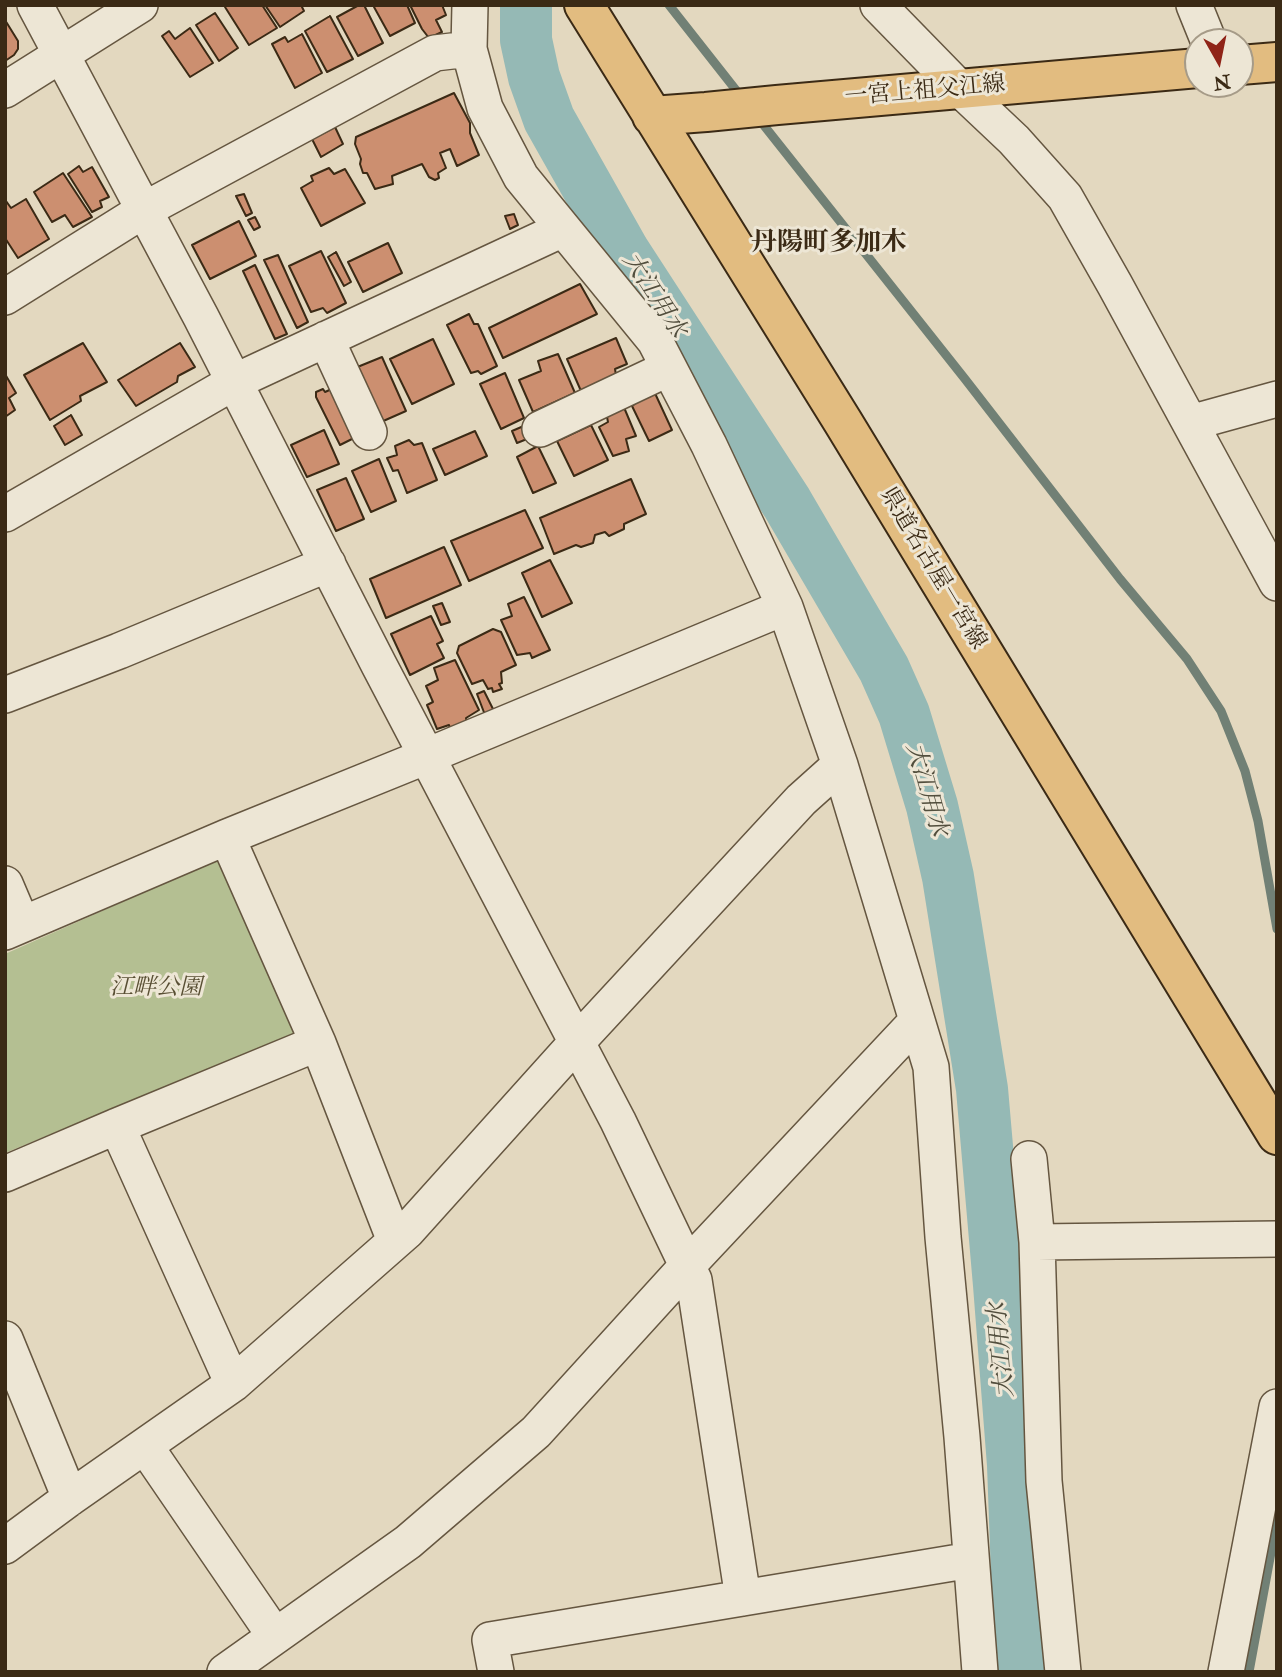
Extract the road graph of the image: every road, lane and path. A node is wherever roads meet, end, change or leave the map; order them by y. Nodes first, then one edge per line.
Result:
1 (35, 5) edge
2 (140, 5) edge
3 (470, 5) edge
4 (584, 5) edge
5 (878, 5) edge
6 (1194, 5) edge
7 (1203, 28) edge
8 (469, 48) junction
9 (61, 54) junction
10 (1277, 62) edge
11 (1254, 64) edge
12 (1184, 69) edge
13 (960, 89) junction
14 (5, 90) edge
15 (652, 116) junction
16 (144, 210) junction
17 (564, 229) junction
18 (5, 297) edge
19 (326, 339) junction
20 (669, 368) junction
21 (234, 382) junction
22 (1277, 399) edge
23 (1190, 424) junction
24 (540, 429) dead end
25 (369, 432) dead end
26 (5, 514) edge
27 (328, 564) junction
28 (1277, 583) edge
29 (785, 607) junction
30 (5, 695) edge
31 (427, 757) junction
32 (840, 765) junction
33 (227, 837) junction
34 (5, 884) edge
35 (14, 928) edge
36 (917, 1021) junction
37 (577, 1042) junction
38 (318, 1043) junction
39 (117, 1126) junction
40 (1277, 1135) edge
41 (1029, 1159) dead end
42 (5, 1174) edge
43 (1277, 1239) edge
44 (395, 1241) junction
45 (1037, 1242) junction
46 (687, 1266) junction
47 (5, 1339) edge
48 (233, 1384) junction
49 (1277, 1407) edge
50 (145, 1447) junction
51 (70, 1498) junction
52 (5, 1546) edge
53 (971, 1560) junction
54 (743, 1598) junction
55 (275, 1636) junction
56 (225, 1672) edge
57 (496, 1672) edge
58 (980, 1672) edge
59 (1063, 1672) edge
60 (1226, 1672) edge

1 - 9 street
2 - 9 street
3 - 8 street
4 - 15 main road, 県道名古屋一宮線
5 - 13 street
6 - 7 street
8 - 16 street
8 - 17 street
9 - 14 street
9 - 16 street
10 - 11 main road
12 - 13 main road, 一宮上祖父江線
13 - 15 main road, 一宮上祖父江線
13 - 23 street
15 - 40 main road, 県道名古屋一宮線
16 - 18 street
16 - 21 street
17 - 19 street
17 - 20 street
19 - 21 street
19 - 25 street
20 - 24 street
20 - 29 street
21 - 26 street
21 - 27 street
22 - 23 street
23 - 28 street
27 - 30 street
27 - 31 street
29 - 31 street
29 - 32 street
31 - 33 street
31 - 37 street
32 - 36 street
32 - 37 street
33 - 35 street
33 - 38 street
34 - 35 street
36 - 46 street
36 - 53 street
37 - 44 street
37 - 46 street
38 - 39 street
38 - 44 street
39 - 42 street
39 - 48 street
41 - 45 street
43 - 45 street
44 - 48 street
45 - 59 street
46 - 54 street
46 - 55 street
47 - 51 street
48 - 50 street
49 - 60 street
50 - 51 street
50 - 55 street
51 - 52 street
53 - 54 street
53 - 58 street
54 - 57 street
55 - 56 street

